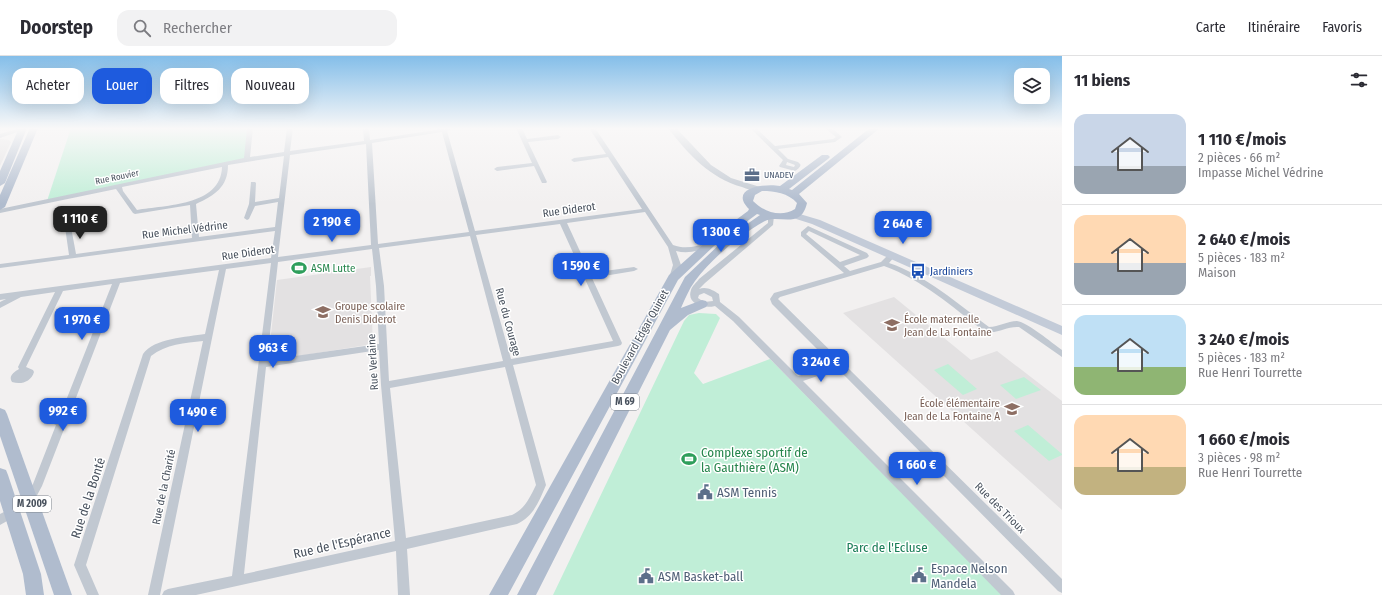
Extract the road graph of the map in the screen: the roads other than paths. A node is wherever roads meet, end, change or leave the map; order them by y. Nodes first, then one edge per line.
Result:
1 (12, 153) edge
2 (22, 153) edge
3 (248, 153) edge
4 (293, 153) edge
5 (369, 153) edge
6 (453, 153) edge
7 (530, 153) edge
8 (693, 153) edge
9 (779, 153) edge
10 (830, 153) edge
11 (844, 153) edge
12 (287, 154) junction
13 (610, 155) joint
14 (247, 160) junction
15 (574, 160) dead end
16 (224, 164) junction
17 (535, 164) junction
18 (797, 164) dead end
19 (497, 168) dead end
20 (725, 179) junction
21 (544, 182) dead end
22 (0, 183) edge
23 (253, 183) dead end
24 (119, 186) junction
25 (757, 189) junction
26 (781, 190) junction
27 (3, 194) edge
28 (793, 195) junction
29 (748, 196) junction
30 (281, 200) junction
31 (193, 203) junction
32 (252, 204) junction
33 (0, 207) edge
34 (802, 208) junction
35 (755, 209) junction
36 (646, 210) junction
37 (0, 211) edge
38 (770, 215) junction
39 (793, 215) junction
40 (248, 218) dead end
41 (563, 222) junction
42 (68, 227) dead end
43 (278, 229) junction
44 (473, 234) junction
45 (196, 240) junction
46 (710, 244) junction
47 (375, 247) junction
48 (671, 247) junction
49 (73, 256) junction
50 (274, 260) junction
51 (888, 260) junction
52 (916, 260) junction
53 (0, 266) edge
54 (839, 266) junction
55 (222, 267) junction
56 (634, 269) dead end
57 (849, 274) junction
58 (587, 276) junction
59 (673, 278) junction
60 (116, 283) junction
61 (60, 290) junction
62 (20, 295) junction
63 (0, 297) edge
64 (698, 300) junction
65 (716, 303) junction
66 (0, 305) edge
67 (1062, 324) edge
68 (1062, 331) edge
69 (208, 337) junction
70 (656, 342) junction
71 (384, 346) junction
72 (1062, 354) edge
73 (263, 364) junction
74 (508, 364) junction
75 (838, 366) junction
76 (24, 370) dead end
77 (796, 380) junction
78 (385, 385) junction
79 (0, 414) edge
80 (0, 475) edge
81 (30, 498) junction
82 (6, 517) edge
83 (521, 517) joint
84 (401, 544) junction
85 (237, 581) junction
86 (1062, 587) edge
87 (36, 595) edge
88 (63, 595) edge
89 (93, 595) edge
90 (154, 595) edge
91 (168, 595) edge
92 (404, 595) edge
93 (498, 595) edge
94 (526, 595) edge
95 (1009, 595) edge

1 - 22 main road
2 - 27 main road
3 - 14 street
4 - 12 street, Rue Rouvier
5 - 47 street, Rue Verlaine
6 - 44 street, Rue du Courage
7 - 17 street
8 - 20 street
9 - 18 street
10 - 26 main road
11 - 28 main road
12 - 14 street, Rue Rouvier
12 - 30 street
13 - 15 street
13 - 36 street
14 - 16 street, Rue Rouvier
16 - 24 street, Rue Rouvier
16 - 31 street
17 - 19 street
17 - 21 street
20 - 25 street
20 - 29 street
23 - 32 street
24 - 31 street
24 - 37 street, Rue Rouvier
25 - 26 main road
25 - 29 main road
26 - 28 main road
27 - 33 main road
28 - 34 main road
29 - 35 main road
30 - 32 street
30 - 43 street
31 - 45 street
32 - 40 street
34 - 39 main road
34 - 52 main road
35 - 38 main road, M 69
35 - 46 main road, Boulevard Edgar Quinet / M 69
36 - 41 street, Rue Diderot
36 - 48 street
38 - 39 main road, M 69
38 - 64 street
38 - 70 main road, Boulevard Edgar Quinet / M 69
39 - 51 main road
41 - 44 street, Rue Diderot
41 - 58 street
42 - 49 street
43 - 45 street, Rue Michel Védrine
43 - 50 street
44 - 47 street, Rue Diderot
44 - 74 street, Rue du Courage
45 - 49 street, Rue Michel Védrine
46 - 48 street
46 - 59 main road, Boulevard Edgar Quinet / M 69
47 - 50 street, Rue Diderot
47 - 71 street, Rue Verlaine
48 - 59 street
49 - 53 street, Rue Michel Védrine
50 - 55 street, Rue Diderot
50 - 73 street
51 - 52 main road
51 - 57 street, Rue des Trioux
51 - 68 main road
51 - 72 street
52 - 67 main road
54 - 54 street
54 - 57 street
55 - 60 street, Rue Diderot
55 - 69 street, Rue de la Charité
56 - 58 street
57 - 75 street, Rue des Trioux
58 - 74 street
59 - 93 main road, Boulevard Edgar Quinet / M 69
60 - 61 street, Rue Diderot
60 - 81 street
61 - 62 street, Rue Diderot
61 - 76 street
62 - 63 street, Rue Diderot
62 - 66 street, Rue Diderot
64 - 65 street
64 - 65 street
64 - 70 main road
65 - 77 street
69 - 89 street, Rue de la Bonté
69 - 90 street, Rue de la Charité
70 - 94 main road, Boulevard Edgar Quinet / M 69
71 - 73 street
71 - 78 street, Rue Verlaine
73 - 85 street
74 - 78 street
74 - 83 street, Rue du Courage
75 - 77 street
75 - 86 street, Rue des Trioux
77 - 95 street
78 - 84 street, Rue Verlaine
79 - 81 main road, M 2009
80 - 82 main road, M 2009
81 - 88 main road, M 2009
82 - 87 main road, M 2009
83 - 84 street, Rue de l'Espérance
84 - 85 street, Rue de l'Espérance
84 - 92 street, Rue Verlaine
85 - 91 street, Rue de l'Espérance

